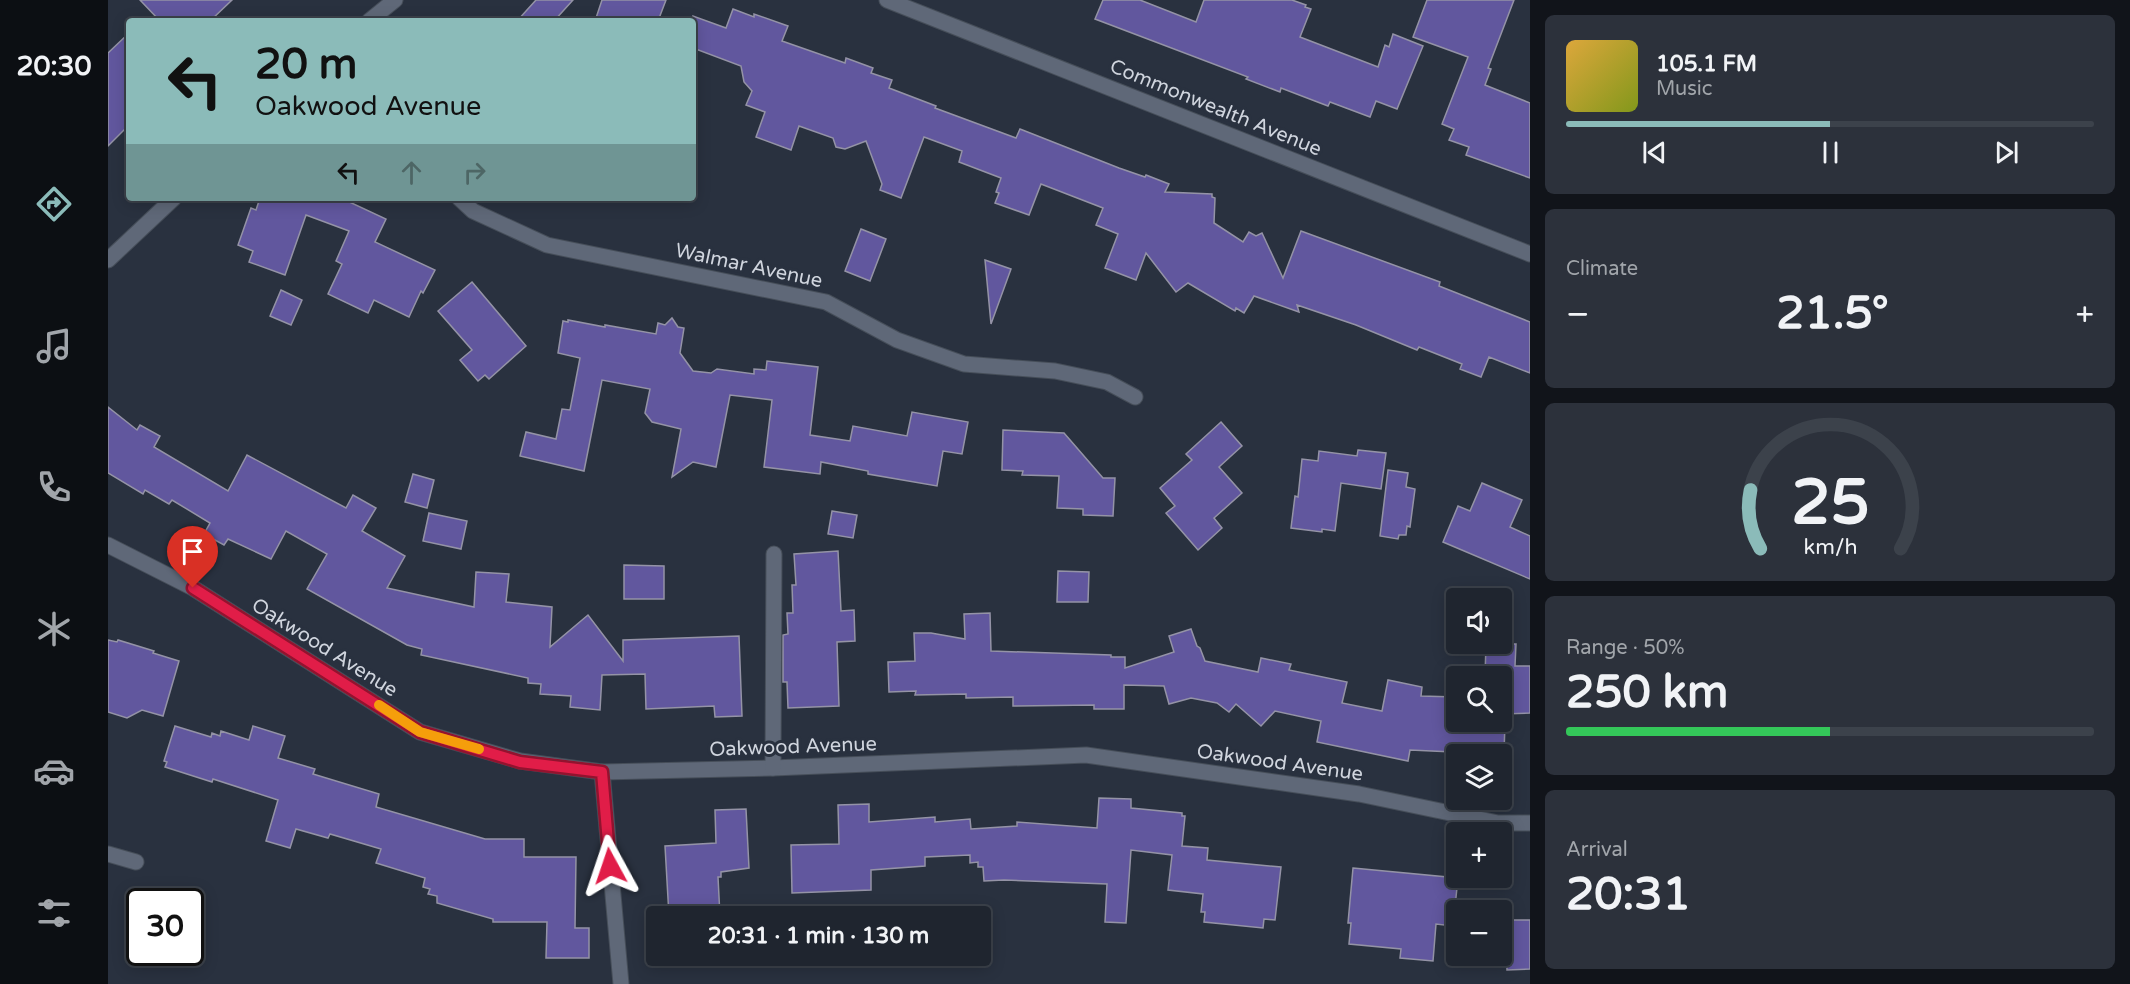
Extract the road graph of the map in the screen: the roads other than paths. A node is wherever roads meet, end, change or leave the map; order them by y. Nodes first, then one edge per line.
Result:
1 (395, 0) edge
2 (887, 0) edge
3 (373, 18) edge
4 (171, 201) edge
5 (462, 201) edge
6 (1530, 254) edge
7 (108, 260) edge
8 (1135, 397) dead end
9 (108, 545) edge
10 (774, 554) dead end
11 (773, 768) junction
12 (602, 772) junction
13 (1530, 823) edge
14 (108, 854) edge
15 (136, 862) dead end
16 (621, 984) edge

1 - 3 street
2 - 6 street, Commonwealth Avenue
4 - 7 street
5 - 8 street, Walmar Avenue
9 - 12 street, Oakwood Avenue
10 - 11 street
11 - 12 street, Oakwood Avenue
11 - 13 street, Oakwood Avenue
12 - 16 street
14 - 15 street

